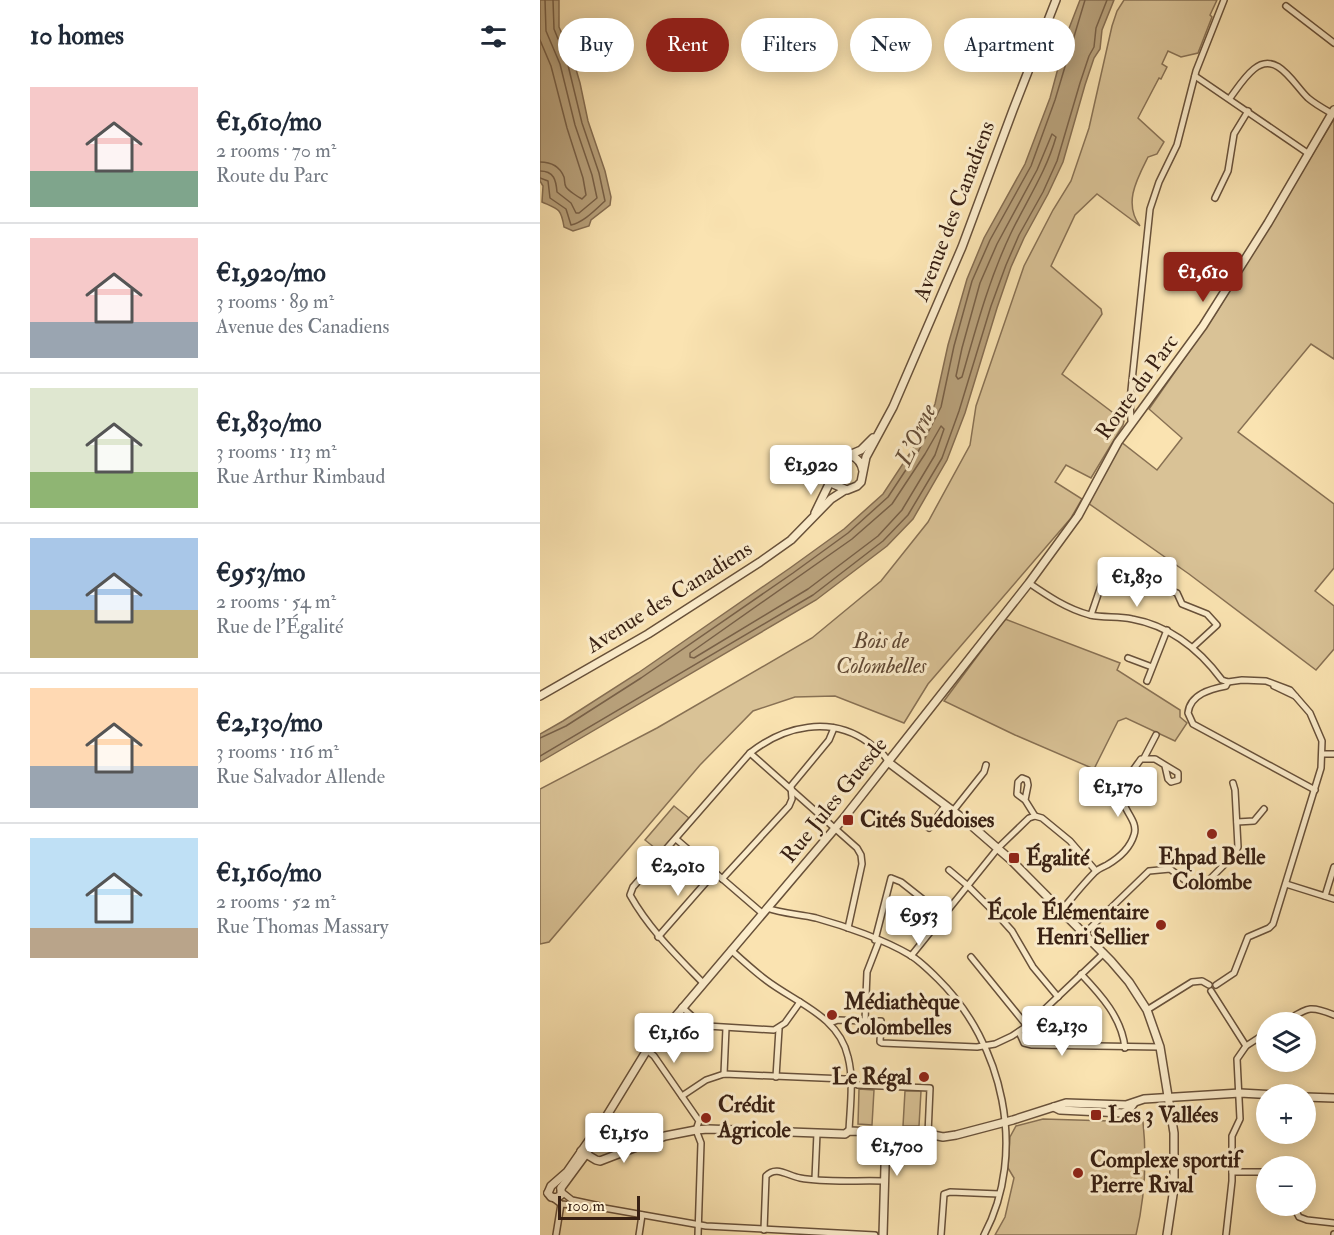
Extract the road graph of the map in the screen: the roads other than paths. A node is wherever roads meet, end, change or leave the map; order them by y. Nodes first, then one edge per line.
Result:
1 (1056, 0) edge
2 (1224, 0) edge
3 (1286, 6) dead end
4 (1334, 43) edge
5 (1195, 76) junction
6 (1230, 98) junction
7 (1248, 111) junction
8 (1333, 111) edge
9 (1309, 154) junction
10 (1215, 198) dead end
11 (1131, 421) junction
12 (879, 432) junction
13 (849, 455) junction
14 (863, 471) junction
15 (831, 480) junction
16 (847, 489) junction
17 (1084, 502) joint
18 (811, 521) junction
19 (1029, 583) junction
20 (1091, 615) junction
21 (1167, 630) junction
22 (1193, 647) junction
23 (1128, 658) dead end
24 (1152, 667) junction
25 (1218, 674) junction
26 (1147, 681) dead end
27 (1228, 682) junction
28 (1215, 687) junction
29 (540, 696) edge
30 (834, 728) junction
31 (1156, 735) dead end
32 (750, 753) junction
33 (1323, 754) junction
34 (1334, 754) edge
35 (1144, 758) junction
36 (888, 762) junction
37 (986, 765) dead end
38 (1165, 766) dead end
39 (1233, 783) dead end
40 (1315, 790) junction
41 (793, 792) junction
42 (1025, 800) dead end
43 (945, 806) junction
44 (1264, 809) dead end
45 (952, 811) junction
46 (1035, 816) junction
47 (1237, 822) junction
48 (930, 828) dead end
49 (835, 829) junction
50 (676, 838) junction
51 (998, 848) junction
52 (1334, 867) edge
53 (949, 870) dead end
54 (1096, 871) junction
55 (715, 872) junction
56 (722, 879) junction
57 (1286, 884) junction
58 (968, 886) junction
59 (1325, 896) junction
60 (1334, 899) edge
61 (765, 910) junction
62 (1061, 910) junction
63 (944, 916) junction
64 (848, 928) junction
65 (1084, 934) junction
66 (658, 937) junction
67 (877, 941) junction
68 (731, 950) junction
69 (1104, 953) junction
70 (911, 956) junction
71 (970, 957) dead end
72 (1081, 974) junction
73 (703, 983) junction
74 (1210, 988) junction
75 (1058, 997) junction
76 (800, 1002) junction
77 (682, 1007) junction
78 (1147, 1010) junction
79 (1303, 1012) edge
80 (1334, 1016) edge
81 (865, 1021) junction
82 (830, 1023) junction
83 (1027, 1026) junction
84 (726, 1028) junction
85 (778, 1029) junction
86 (1019, 1032) junction
87 (1256, 1040) edge
88 (986, 1046) junction
89 (1246, 1046) junction
90 (1160, 1047) junction
91 (1125, 1048) junction
92 (647, 1050) junction
93 (724, 1074) junction
94 (776, 1077) junction
95 (850, 1081) junction
96 (1240, 1093) junction
97 (1256, 1094) edge
98 (682, 1096) junction
99 (1316, 1097) edge
100 (1169, 1098) junction
101 (1334, 1098) edge
102 (1005, 1122) junction
103 (696, 1130) junction
104 (849, 1131) junction
105 (886, 1132) junction
106 (817, 1133) junction
107 (928, 1134) junction
108 (584, 1153) junction
109 (1232, 1172) junction
110 (1256, 1172) edge
111 (815, 1179) junction
112 (884, 1181) junction
113 (553, 1185) junction
114 (563, 1192) junction
115 (999, 1194) junction
116 (547, 1195) edge
117 (563, 1204) junction
118 (604, 1208) junction
119 (642, 1215) junction
120 (1298, 1216) edge
121 (1334, 1223) edge
122 (699, 1225) junction
123 (764, 1230) junction
124 (749, 1232) edge
125 (827, 1234) edge
126 (556, 1235) edge
127 (639, 1235) edge
128 (698, 1235) edge
129 (875, 1235) edge
130 (883, 1235) edge
131 (941, 1235) edge
132 (984, 1235) edge
133 (1167, 1235) edge
134 (1226, 1235) edge

1 - 12 street, Avenue des Canadiens
2 - 5 street
3 - 4 street
5 - 6 street
5 - 11 street
6 - 7 street
6 - 8 street
7 - 9 street
7 - 10 street
8 - 9 street, Route du Parc
9 - 11 street, Route du Parc
11 - 17 street, Route du Parc
12 - 13 street, Avenue des Canadiens
12 - 14 street, Avenue des Canadiens
13 - 14 street
13 - 15 street
14 - 16 street
15 - 16 street
15 - 18 street, Avenue des Canadiens
16 - 18 street, Avenue des Canadiens
17 - 19 street, Rue Jules Guesde
18 - 29 street, Avenue des Canadiens
19 - 20 street
19 - 36 street, Rue Jules Guesde
20 - 21 street
20 - 22 street
21 - 22 street
21 - 24 street
22 - 25 street
23 - 24 street
24 - 26 street
25 - 27 street
25 - 28 street
27 - 28 street
27 - 33 street
28 - 40 street
30 - 32 street
30 - 36 street
30 - 41 street
31 - 35 street
32 - 41 street
32 - 50 street
33 - 34 street
33 - 40 street
35 - 38 street
35 - 54 street
36 - 43 street
36 - 49 street, Rue Jules Guesde
37 - 45 street
39 - 47 street
40 - 57 street
41 - 49 street
41 - 56 street
42 - 46 street
43 - 45 street
43 - 48 street
44 - 47 street
45 - 51 street
46 - 51 street
46 - 54 street
47 - 65 street
49 - 61 street, Rue Jules Guesde
49 - 64 street
50 - 55 street
50 - 66 street
51 - 58 street
51 - 62 street
52 - 59 street
53 - 58 street
54 - 62 street
55 - 56 street
55 - 66 street
56 - 61 street
57 - 59 street
57 - 74 street
58 - 63 street
58 - 75 street
59 - 60 street
61 - 64 street
61 - 68 street, Rue Jules Guesde
62 - 65 street
63 - 67 street
63 - 70 street
64 - 67 street
65 - 69 street
66 - 73 street
67 - 70 street
67 - 81 street
68 - 73 street, Rue Jules Guesde
68 - 76 street
69 - 72 street
69 - 78 street
70 - 88 street
71 - 83 street
72 - 75 street
72 - 91 street
73 - 77 street, Rue Jules Guesde
74 - 78 street
74 - 89 street
75 - 83 street
76 - 82 street
76 - 85 street
77 - 84 street
77 - 92 street, Rue Jules Guesde
78 - 90 street
79 - 80 street
81 - 82 street
81 - 88 street
82 - 95 street
83 - 86 street
84 - 85 street
84 - 93 street
85 - 94 street
86 - 88 street
86 - 91 street
87 - 89 street
88 - 102 street
89 - 96 street
90 - 91 street
90 - 100 street
92 - 98 street
92 - 108 street, Rue Jules Guesde
93 - 94 street
93 - 98 street
94 - 95 street
95 - 104 street
95 - 107 street
96 - 97 street
96 - 100 street
96 - 109 street
98 - 103 street
99 - 101 street
100 - 102 street
100 - 133 street
102 - 107 street
102 - 115 street
103 - 106 street
103 - 108 street
103 - 122 street
104 - 105 street
104 - 106 street
105 - 107 street
105 - 112 street
106 - 111 street
108 - 113 street, Rue Jules Guesde
108 - 114 street, Rue Jules Guesde
109 - 110 street
109 - 134 street
111 - 112 street
111 - 123 street
112 - 130 street
113 - 114 street
113 - 116 street, Rue Jules Guesde
114 - 116 street, Rue Jules Guesde
114 - 117 street
114 - 118 street
115 - 131 street
115 - 132 street
116 - 117 street
117 - 118 street
117 - 126 street
118 - 119 street
119 - 122 street
119 - 127 street
120 - 121 street
122 - 124 street
122 - 128 street
123 - 124 street
123 - 125 street
125 - 129 street

